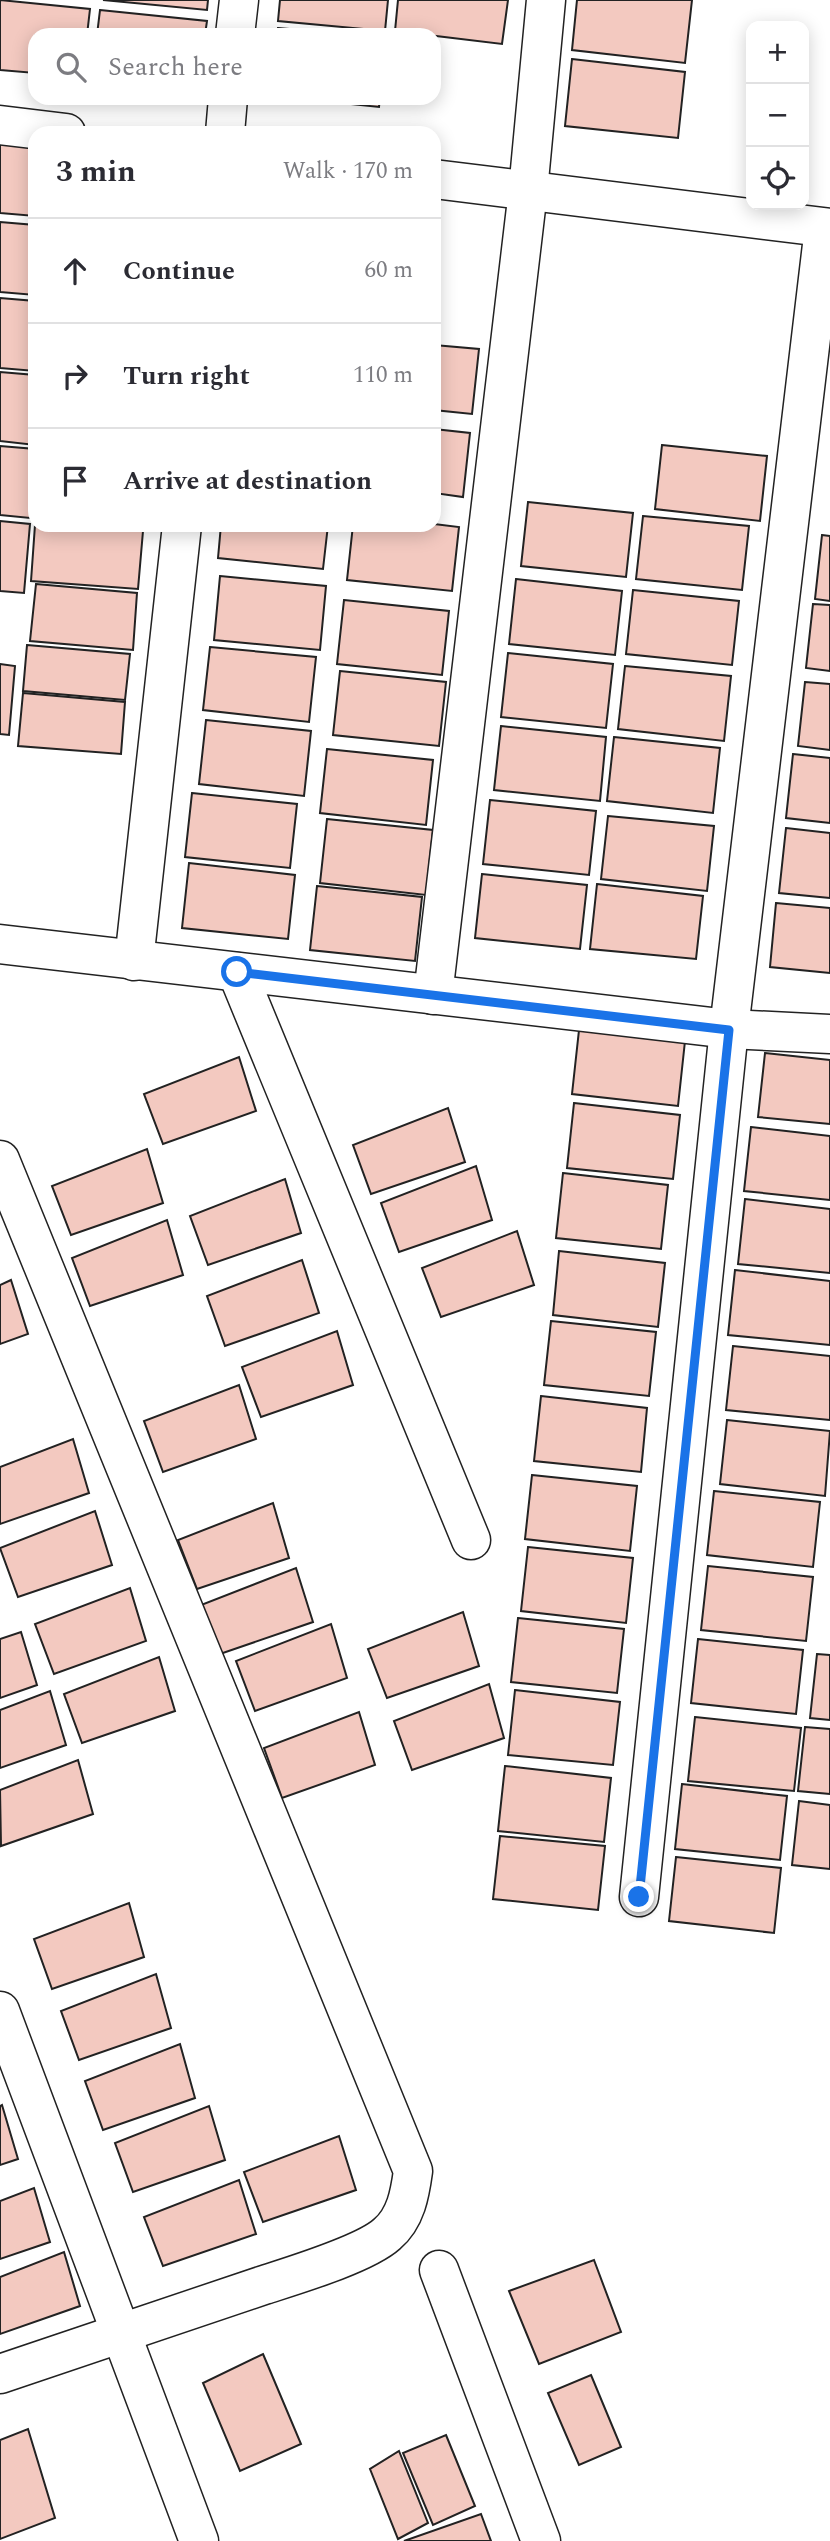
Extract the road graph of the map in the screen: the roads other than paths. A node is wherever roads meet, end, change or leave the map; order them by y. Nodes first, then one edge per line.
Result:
1 (239, 0) edge
2 (546, 0) edge
3 (236, 28) edge
4 (227, 105) edge
5 (0, 125) edge
6 (226, 126) edge
7 (28, 128) edge
8 (441, 180) edge
9 (528, 191) junction
10 (827, 228) edge
11 (181, 532) edge
12 (0, 944) edge
13 (134, 961) junction
14 (237, 972) junction
15 (433, 995) junction
16 (729, 1030) junction
17 (830, 1034) edge
18 (0, 1160) edge
19 (471, 1540) dead end
20 (639, 1897) dead end
21 (0, 2011) edge
22 (439, 2270) dead end
23 (121, 2334) junction
24 (0, 2374) edge
25 (198, 2541) edge
26 (541, 2541) edge

1 - 3 street
2 - 9 street
4 - 6 street
5 - 7 street
8 - 9 street
9 - 10 street
9 - 15 street
10 - 16 street
11 - 13 street
12 - 13 street
13 - 14 street
14 - 15 street
14 - 19 street
15 - 16 street
16 - 17 street
16 - 20 street
18 - 23 street
21 - 23 street
22 - 26 street
23 - 24 street
23 - 25 street

